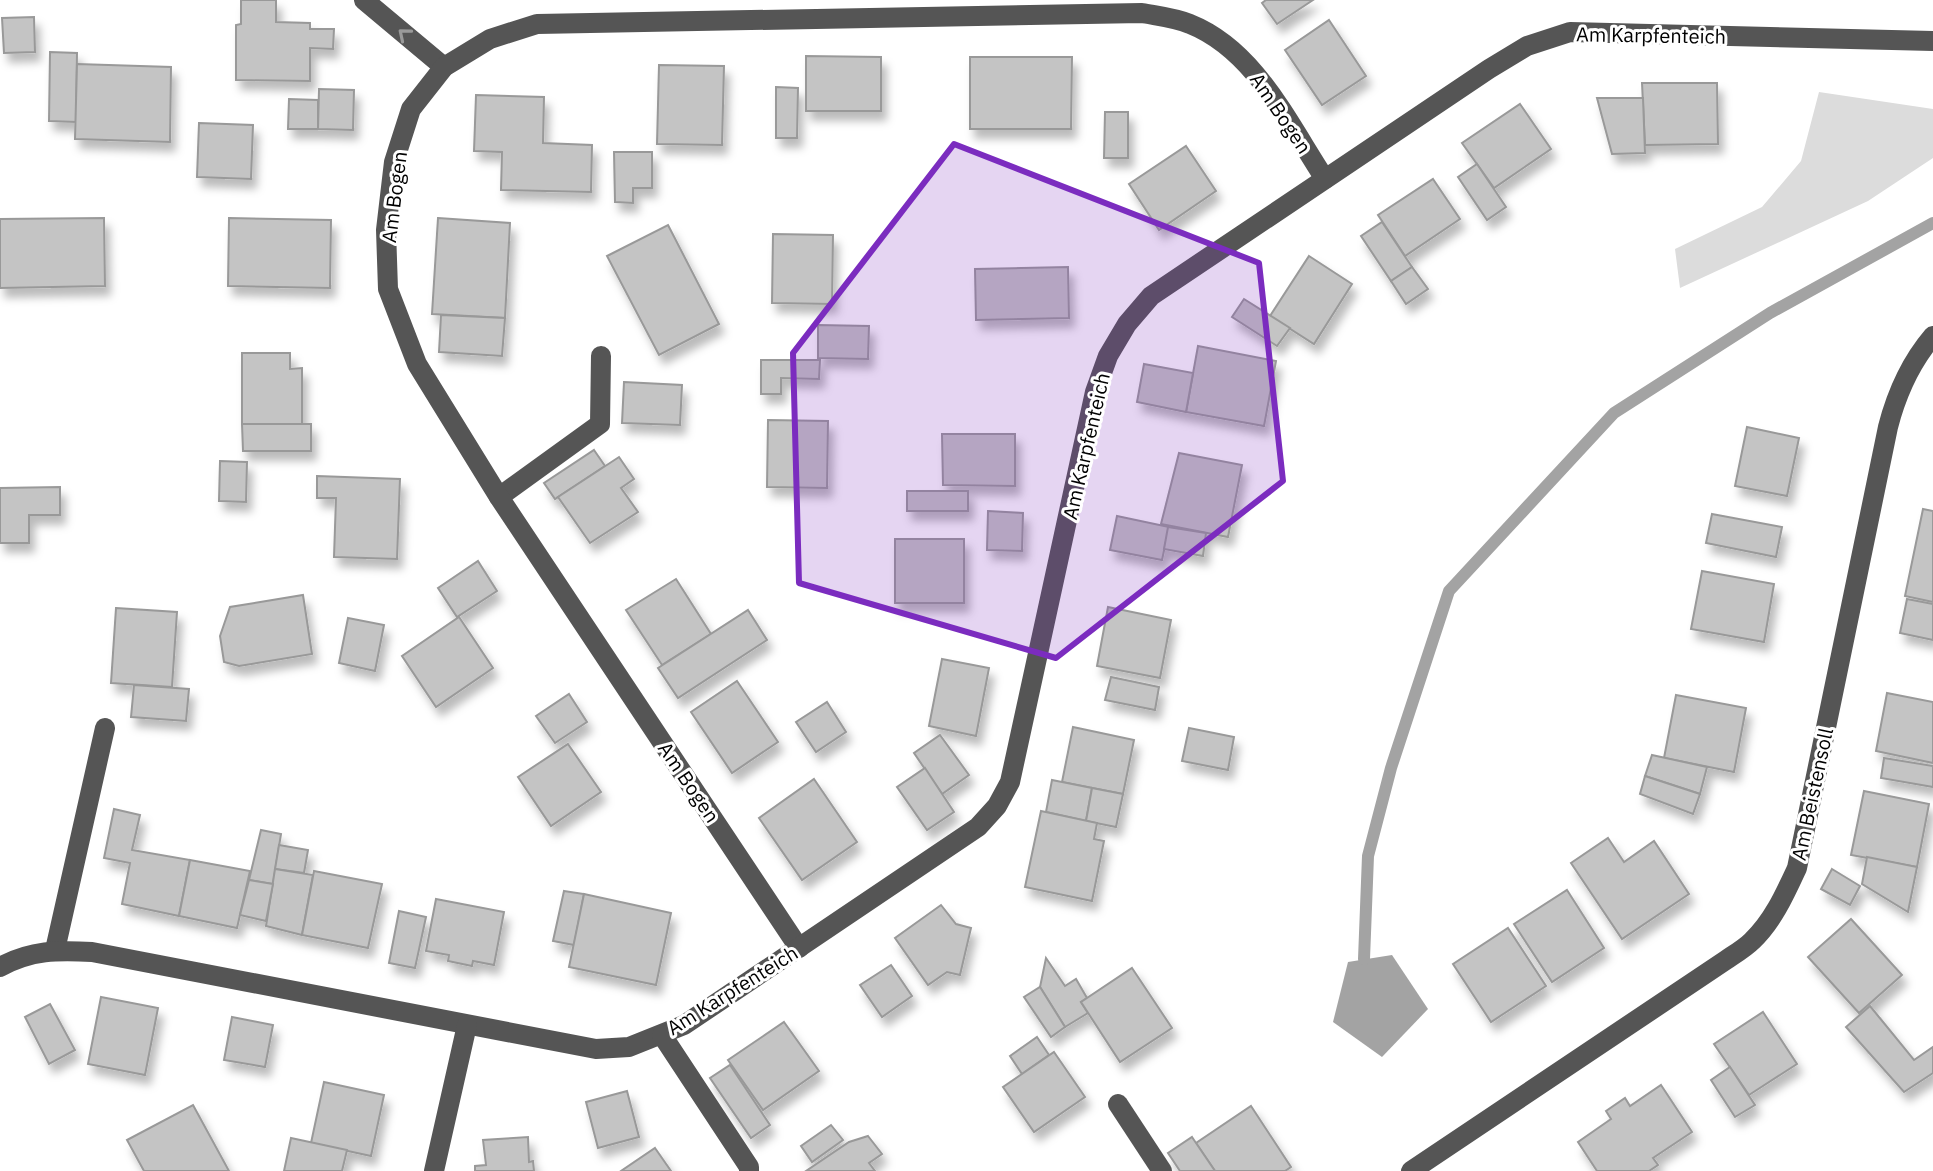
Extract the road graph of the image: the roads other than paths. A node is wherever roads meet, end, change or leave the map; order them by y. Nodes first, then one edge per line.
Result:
1 (364, 0) edge
2 (1933, 41) edge
3 (444, 67) junction
4 (1325, 179) junction
5 (1933, 336) edge
6 (601, 356) dead end
7 (499, 497) junction
8 (105, 728) dead end
9 (799, 948) junction
10 (55, 950) junction
11 (0, 967) edge
12 (467, 1025) junction
13 (662, 1035) junction
14 (1118, 1104) dead end
15 (434, 1171) edge
16 (749, 1171) edge
17 (1162, 1171) edge
18 (1411, 1171) edge

3 -> 1 street
2 - 4 street, Am Karpfenteich
3 - 4 street, Am Bogen
3 - 7 street, Am Bogen
4 - 9 street, Am Karpfenteich
5 - 18 street, Am Beistensoll
6 - 7 street
7 - 9 street, Am Bogen
8 - 10 street
9 - 13 street, Am Karpfenteich
10 - 11 street, Am Karpfenteich
10 - 12 street, Am Karpfenteich
12 - 13 street, Am Karpfenteich
12 - 15 street
13 - 16 street
14 - 17 street

